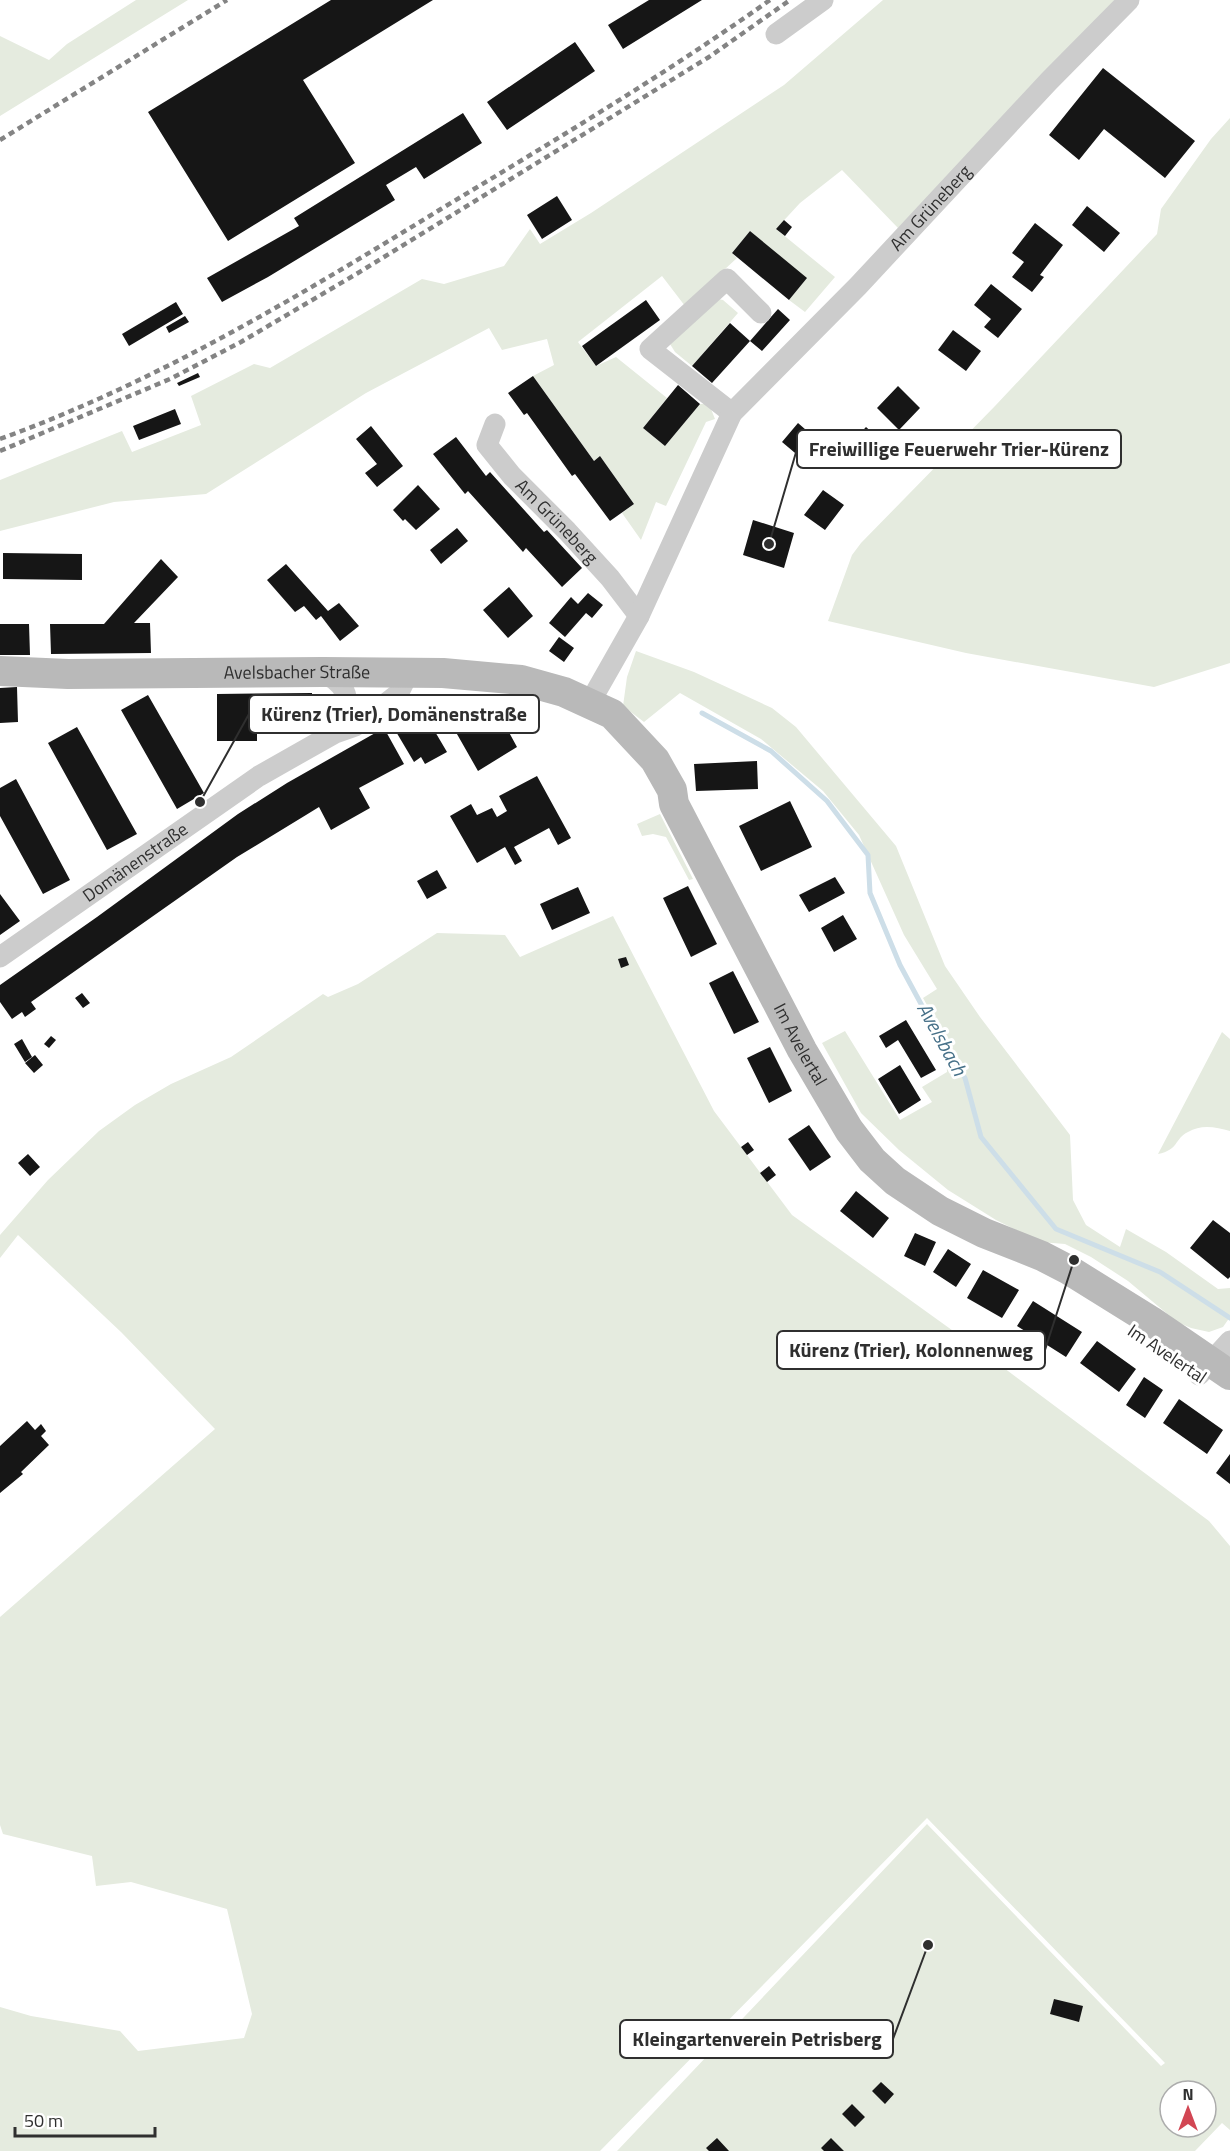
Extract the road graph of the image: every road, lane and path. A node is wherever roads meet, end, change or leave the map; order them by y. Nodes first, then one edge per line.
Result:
1 (823, 0) edge
2 (1129, 0) edge
3 (776, 34) dead end
4 (761, 313) dead end
5 (732, 413) junction
6 (495, 424) dead end
7 (639, 616) junction
8 (0, 671) edge
9 (323, 672) junction
10 (408, 674) junction
11 (589, 704) junction
12 (341, 725) junction
13 (0, 957) edge
14 (984, 1233) junction
15 (1217, 1363) edge
16 (1230, 1397) edge

1 - 3 street
2 - 5 street, Am Grüneberg
4 - 5 street
5 - 7 street, Am Grüneberg
6 - 7 street, Am Grüneberg
7 - 11 street, Am Grüneberg
8 - 9 main road, Avelsbacher Straße
9 - 10 main road, Avelsbacher Straße
9 - 12 street
10 - 11 main road, Avelsbacher Straße
10 - 12 street, Domänenstraße
11 - 14 main road, Im Avelertal
12 - 13 street, Domänenstraße
14 - 15 main road, Im Avelertal
14 - 15 main road, Im Avelertal
15 - 16 main road, Im Avelertal

